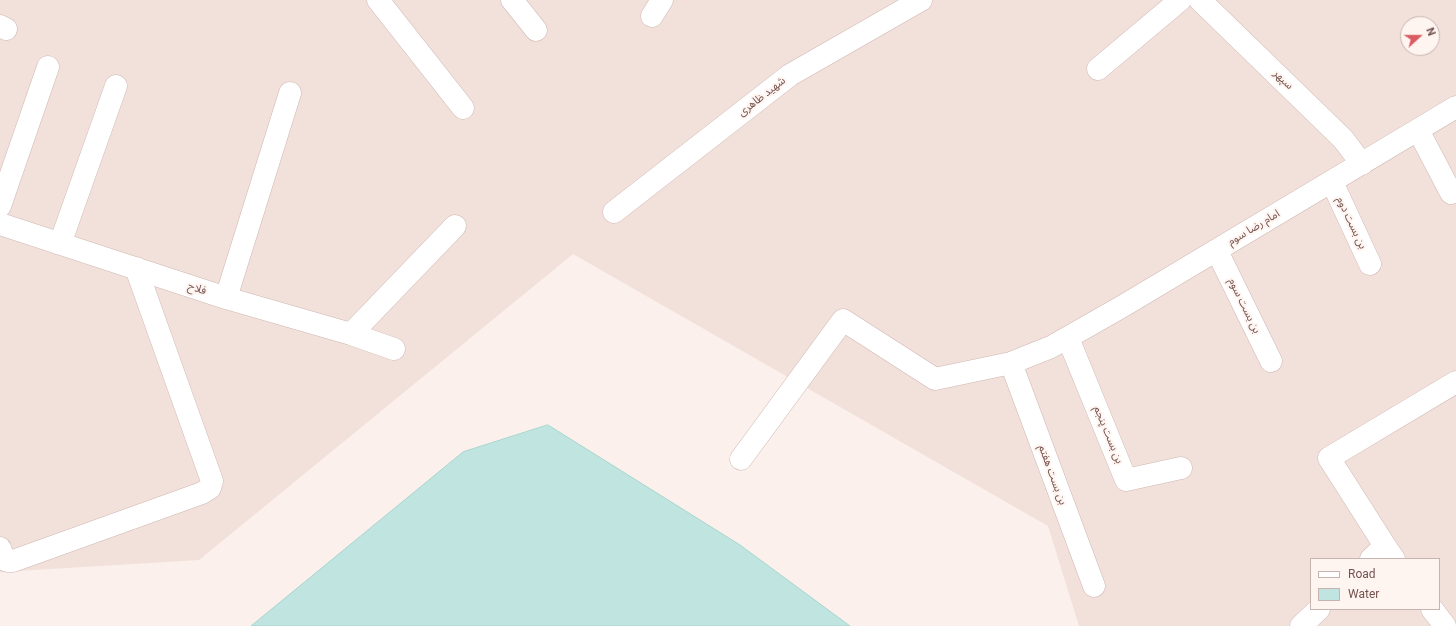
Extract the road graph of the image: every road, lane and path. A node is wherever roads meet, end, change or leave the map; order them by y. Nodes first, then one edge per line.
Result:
1 (378, 0) edge
2 (512, 0) edge
3 (921, 0) edge
4 (1180, 0) edge
5 (1200, 0) edge
6 (536, 30) dead end
7 (48, 67) dead end
8 (1098, 69) dead end
9 (116, 86) dead end
10 (290, 93) dead end
11 (1456, 107) edge
12 (463, 108) dead end
13 (1418, 130) junction
14 (1362, 164) junction
15 (1332, 182) junction
16 (1451, 192) dead end
17 (0, 206) edge
18 (614, 212) dead end
19 (0, 224) edge
20 (455, 226) dead end
21 (60, 244) junction
22 (1217, 251) junction
23 (1370, 264) dead end
24 (136, 268) junction
25 (226, 298) junction
26 (351, 334) junction
27 (1059, 342) junction
28 (394, 349) dead end
29 (1271, 361) dead end
30 (1011, 363) junction
31 (1456, 382) edge
32 (742, 459) dead end
33 (1181, 468) dead end
34 (0, 548) edge
35 (1383, 555) edge
36 (1094, 586) dead end
37 (1318, 610) edge
38 (1433, 610) edge
39 (1302, 626) edge
40 (1445, 626) edge

1 - 12 street
2 - 6 street
3 - 18 street, شهید ظاهری
4 - 8 street
5 - 14 street, سپهر
7 - 17 street
9 - 21 street
10 - 25 street
11 - 13 street, امام رضا سوم
13 - 14 street, امام رضا سوم
13 - 16 street
14 - 15 street, امام رضا سوم
15 - 22 street, امام رضا سوم
15 - 23 street, بن بست دوم
19 - 21 street, فلاح
20 - 26 street
21 - 24 street, فلاح
22 - 27 street, امام رضا سوم
22 - 29 street, بن بست سوم
24 - 25 street, فلاح
24 - 34 street
25 - 26 street, فلاح
26 - 28 street, فلاح
27 - 30 street, امام رضا سوم
27 - 33 street, بن بست پنجم
30 - 32 street, امام رضا سوم
30 - 36 street, بن بست هفتم
31 - 35 street
37 - 39 street
38 - 40 street

